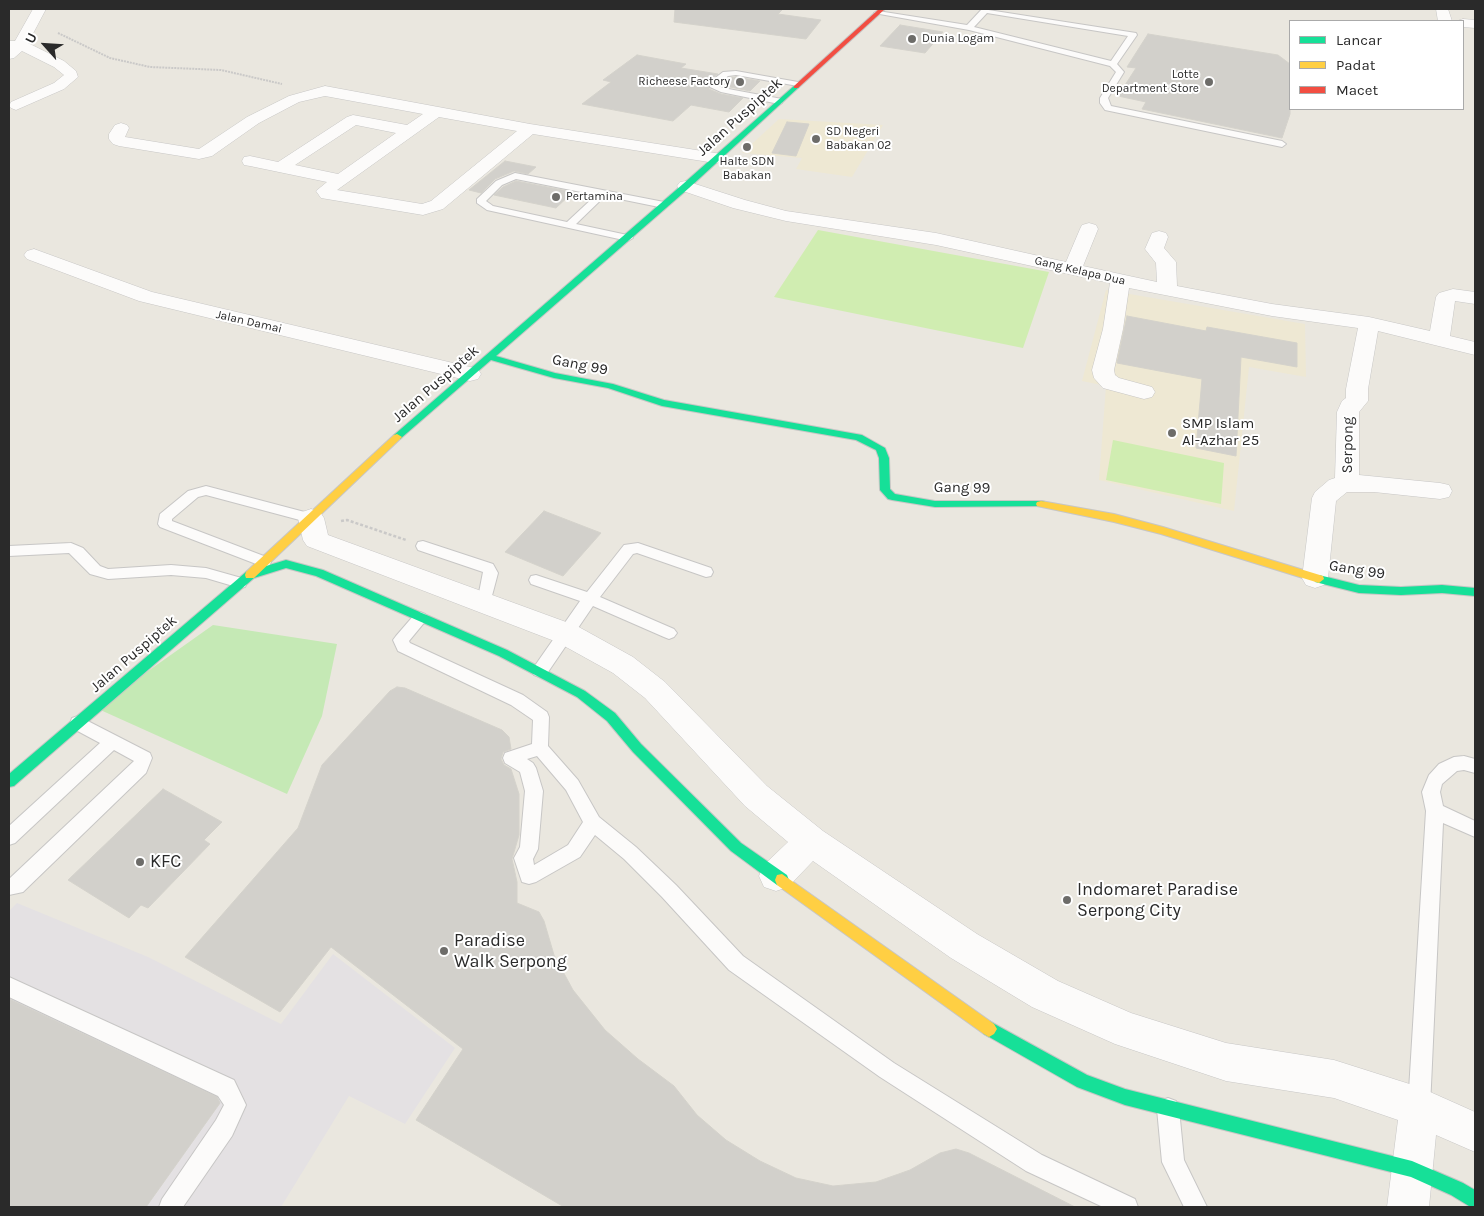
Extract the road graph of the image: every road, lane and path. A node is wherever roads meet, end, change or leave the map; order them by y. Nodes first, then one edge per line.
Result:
1 (39, 9) edge
2 (914, 9) edge
3 (880, 11) edge
4 (904, 17) junction
5 (969, 28) junction
6 (58, 32) dead end
7 (12, 48) edge
8 (1114, 64) junction
9 (798, 84) junction
10 (764, 88) junction
11 (311, 93) junction
12 (779, 101) junction
13 (12, 108) edge
14 (436, 112) junction
15 (121, 128) dead end
16 (530, 129) junction
17 (410, 130) junction
18 (1282, 144) dead end
19 (715, 158) junction
20 (250, 161) dead end
21 (281, 167) junction
22 (339, 179) junction
23 (686, 186) junction
24 (604, 193) junction
25 (664, 206) junction
26 (569, 225) junction
27 (1089, 228) dead end
28 (1159, 237) dead end
29 (628, 238) junction
30 (34, 255) dead end
31 (1072, 270) junction
32 (1120, 281) junction
33 (1167, 290) junction
34 (1475, 298) edge
35 (1369, 323) junction
36 (1439, 339) junction
37 (1475, 349) edge
38 (489, 357) junction
39 (470, 374) junction
40 (1144, 392) dead end
41 (1347, 483) junction
42 (1440, 491) dead end
43 (314, 529) junction
44 (423, 546) joint
45 (9, 551) edge
46 (264, 562) junction
47 (706, 572) dead end
48 (1315, 578) junction
49 (245, 579) junction
50 (536, 580) dead end
51 (1475, 592) edge
52 (590, 599) junction
53 (484, 602) junction
54 (420, 618) junction
55 (669, 632) dead end
56 (567, 634) junction
57 (540, 671) junction
58 (78, 723) junction
59 (113, 741) junction
60 (540, 748) junction
61 (1475, 766) edge
62 (9, 782) edge
63 (1435, 812) junction
64 (593, 823) junction
65 (1475, 829) edge
66 (9, 837) edge
67 (811, 841) junction
68 (776, 876) junction
69 (9, 888) edge
70 (9, 987) edge
71 (1419, 1107) junction
72 (1168, 1108) junction
73 (1475, 1132) edge
74 (1410, 1188) edge
75 (1475, 1200) edge
76 (170, 1207) edge
77 (1126, 1207) edge
78 (1196, 1207) edge

1 - 7 street
2 - 4 lane
3 - 4 lane
3 - 9 street, Jalan Puspiptek
4 - 5 lane
5 - 8 lane
5 - 8 lane
6 - 11 path
7 - 13 street
8 - 18 lane
9 - 10 lane
9 - 12 street, Jalan Puspiptek
10 - 10 lane
10 - 12 lane
11 - 14 street
11 - 15 street
12 - 19 street, Jalan Puspiptek
14 - 16 street
14 - 17 street
16 - 19 street
16 - 22 street
17 - 21 street
17 - 22 street
19 - 23 street, Jalan Puspiptek
20 - 21 street
21 - 22 street
23 - 25 street, Jalan Puspiptek
23 - 31 street, Gang Kelapa Dua
24 - 25 lane
24 - 26 lane
24 - 26 lane
25 - 29 street, Jalan Puspiptek
26 - 29 lane
27 - 31 street
28 - 33 street
29 - 38 street, Jalan Puspiptek
30 - 39 street, Jalan Damai
31 - 32 street, Gang Kelapa Dua
32 - 33 street, Gang Kelapa Dua
32 - 40 street
33 - 35 street, Gang Kelapa Dua
34 - 36 street
35 - 36 street, Gang Kelapa Dua
35 - 41 street, Serpong
36 - 37 street, Gang Kelapa Dua
38 - 39 street, Jalan Puspiptek
38 - 48 street, Gang 99
39 - 43 street, Jalan Puspiptek
41 - 42 street
41 - 48 street
43 - 44 path
43 - 46 street, Jalan Puspiptek
43 - 46 lane
43 - 53 street
44 - 53 lane
45 - 49 lane
46 - 49 street, Jalan Puspiptek
47 - 52 lane
48 - 51 street, Gang 99
49 - 54 street
49 - 58 street, Jalan Puspiptek
50 - 52 lane
52 - 55 lane
52 - 56 lane
53 - 56 street
54 - 57 street
54 - 60 lane
56 - 57 lane
56 - 67 street
57 - 68 street
58 - 59 lane
58 - 62 street, Jalan Puspiptek
59 - 66 lane
59 - 69 lane
60 - 64 lane
60 - 64 lane
61 - 63 lane
63 - 65 lane
63 - 71 lane
64 - 77 lane
67 - 68 street
67 - 71 street
68 - 72 street
70 - 76 lane
71 - 73 street
71 - 74 street
72 - 74 street
72 - 78 lane
74 - 75 street

